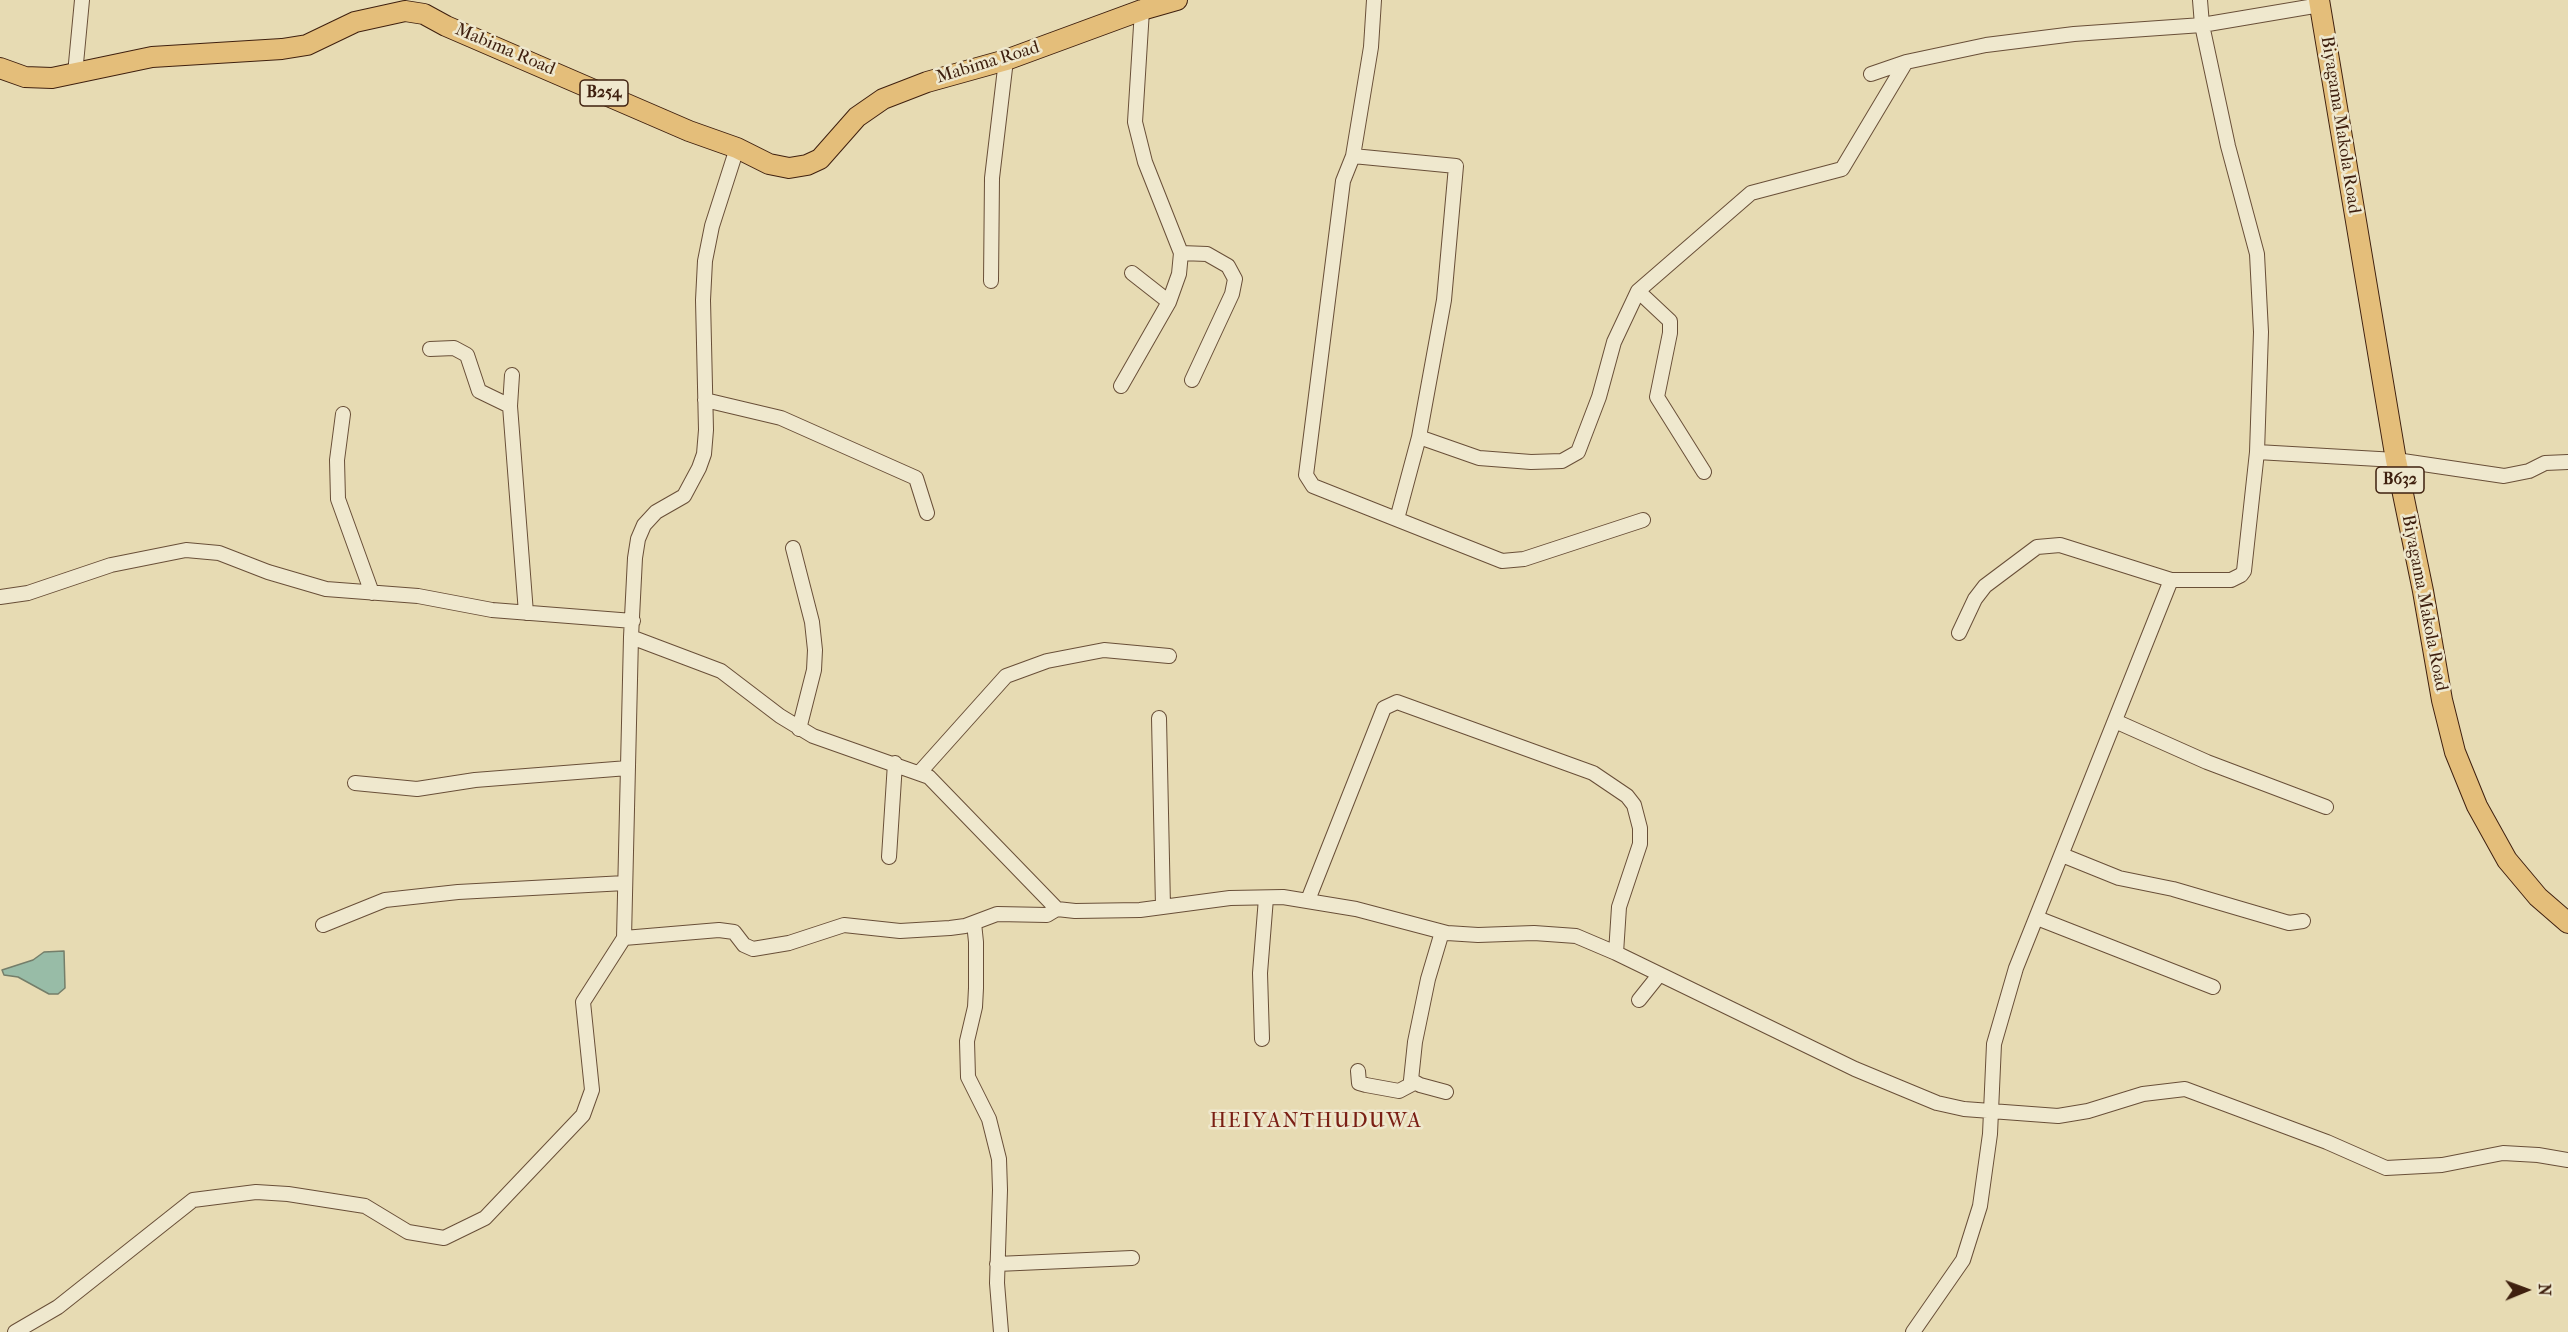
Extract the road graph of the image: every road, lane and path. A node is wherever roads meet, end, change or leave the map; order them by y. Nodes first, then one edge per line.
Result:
1 (81, 0) edge
2 (1177, 0) edge
3 (1374, 0) edge
4 (2200, 0) edge
5 (2320, 2) edge
6 (1142, 10) junction
7 (2202, 25) junction
8 (1006, 60) junction
9 (1906, 62) junction
10 (0, 68) edge
11 (75, 74) junction
12 (1871, 74) dead end
13 (736, 148) junction
14 (1353, 156) junction
15 (1181, 253) junction
16 (1132, 273) dead end
17 (992, 281) dead end
18 (1638, 291) junction
19 (1169, 302) junction
20 (430, 349) dead end
21 (512, 375) dead end
22 (1192, 380) dead end
23 (1121, 386) dead end
24 (705, 400) junction
25 (510, 406) junction
26 (343, 414) dead end
27 (1419, 437) junction
28 (2258, 452) junction
29 (2396, 460) junction
30 (2568, 462) edge
31 (1704, 472) dead end
32 (927, 513) dead end
33 (1397, 519) junction
34 (1643, 520) dead end
35 (792, 548) dead end
36 (2171, 580) junction
37 (372, 593) junction
38 (0, 597) edge
39 (526, 612) junction
40 (633, 621) junction
41 (1959, 633) dead end
42 (631, 637) junction
43 (1169, 656) dead end
44 (1159, 718) dead end
45 (2115, 721) junction
46 (799, 729) junction
47 (895, 763) junction
48 (628, 768) junction
49 (920, 772) junction
50 (356, 783) dead end
51 (2326, 807) dead end
52 (2062, 855) junction
53 (889, 856) dead end
54 (625, 883) junction
55 (1266, 898) junction
56 (1308, 900) junction
57 (1163, 907) junction
58 (1057, 909) junction
59 (2037, 918) junction
60 (2303, 921) dead end
61 (974, 923) junction
62 (2568, 924) edge
63 (323, 926) dead end
64 (1442, 932) junction
65 (624, 938) junction
66 (1616, 953) junction
67 (1659, 975) junction
68 (2212, 987) dead end
69 (1639, 1000) dead end
70 (1262, 1039) dead end
71 (1358, 1071) dead end
72 (1414, 1083) junction
73 (1446, 1092) dead end
74 (1990, 1111) junction
75 (2568, 1160) edge
76 (1132, 1258) dead end
77 (997, 1264) junction
78 (15, 1332) edge
79 (1001, 1332) edge
80 (1913, 1332) edge

1 - 11 street
2 - 6 main road, Mabima Road / B254
3 - 14 street
4 - 7 street
5 - 7 street
5 - 29 main road, Biyagama Makola Road / B632
6 - 8 main road, Mabima Road / B254
6 - 15 street
7 - 9 street
7 - 28 street
8 - 13 main road, Mabima Road / B254
8 - 17 street
9 - 12 street
9 - 18 street
10 - 11 main road, Mabima Road / B254
11 - 13 main road, Mabima Road / B254
13 - 24 street
14 - 27 street
14 - 33 street
15 - 19 street
15 - 22 street
16 - 19 street
18 - 27 street
18 - 31 street
19 - 23 street
20 - 25 street
21 - 25 street
24 - 32 street
24 - 40 street
25 - 39 street
26 - 37 street
27 - 33 street
28 - 29 street
28 - 36 street
29 - 30 street
29 - 62 main road, Biyagama Makola Road / B632
33 - 34 street
35 - 46 street
36 - 41 street
36 - 45 street
37 - 38 street
37 - 39 street
39 - 40 street
40 - 42 street
42 - 46 street
42 - 48 street
43 - 49 street
44 - 57 street
45 - 51 street
45 - 52 street
46 - 47 street
47 - 49 street
47 - 53 street
48 - 50 street
48 - 54 street
49 - 58 street
52 - 59 street
52 - 60 street
54 - 63 street
54 - 65 street
55 - 56 street
55 - 57 street
55 - 70 street
56 - 64 street
56 - 66 street
57 - 58 street
58 - 61 street
59 - 68 street
59 - 74 street
61 - 65 street
61 - 77 street
64 - 66 street
64 - 72 street
65 - 78 street
66 - 67 street
67 - 69 street
67 - 74 street
71 - 72 street
72 - 73 street
74 - 75 street
74 - 80 street
76 - 77 street
77 - 79 street

